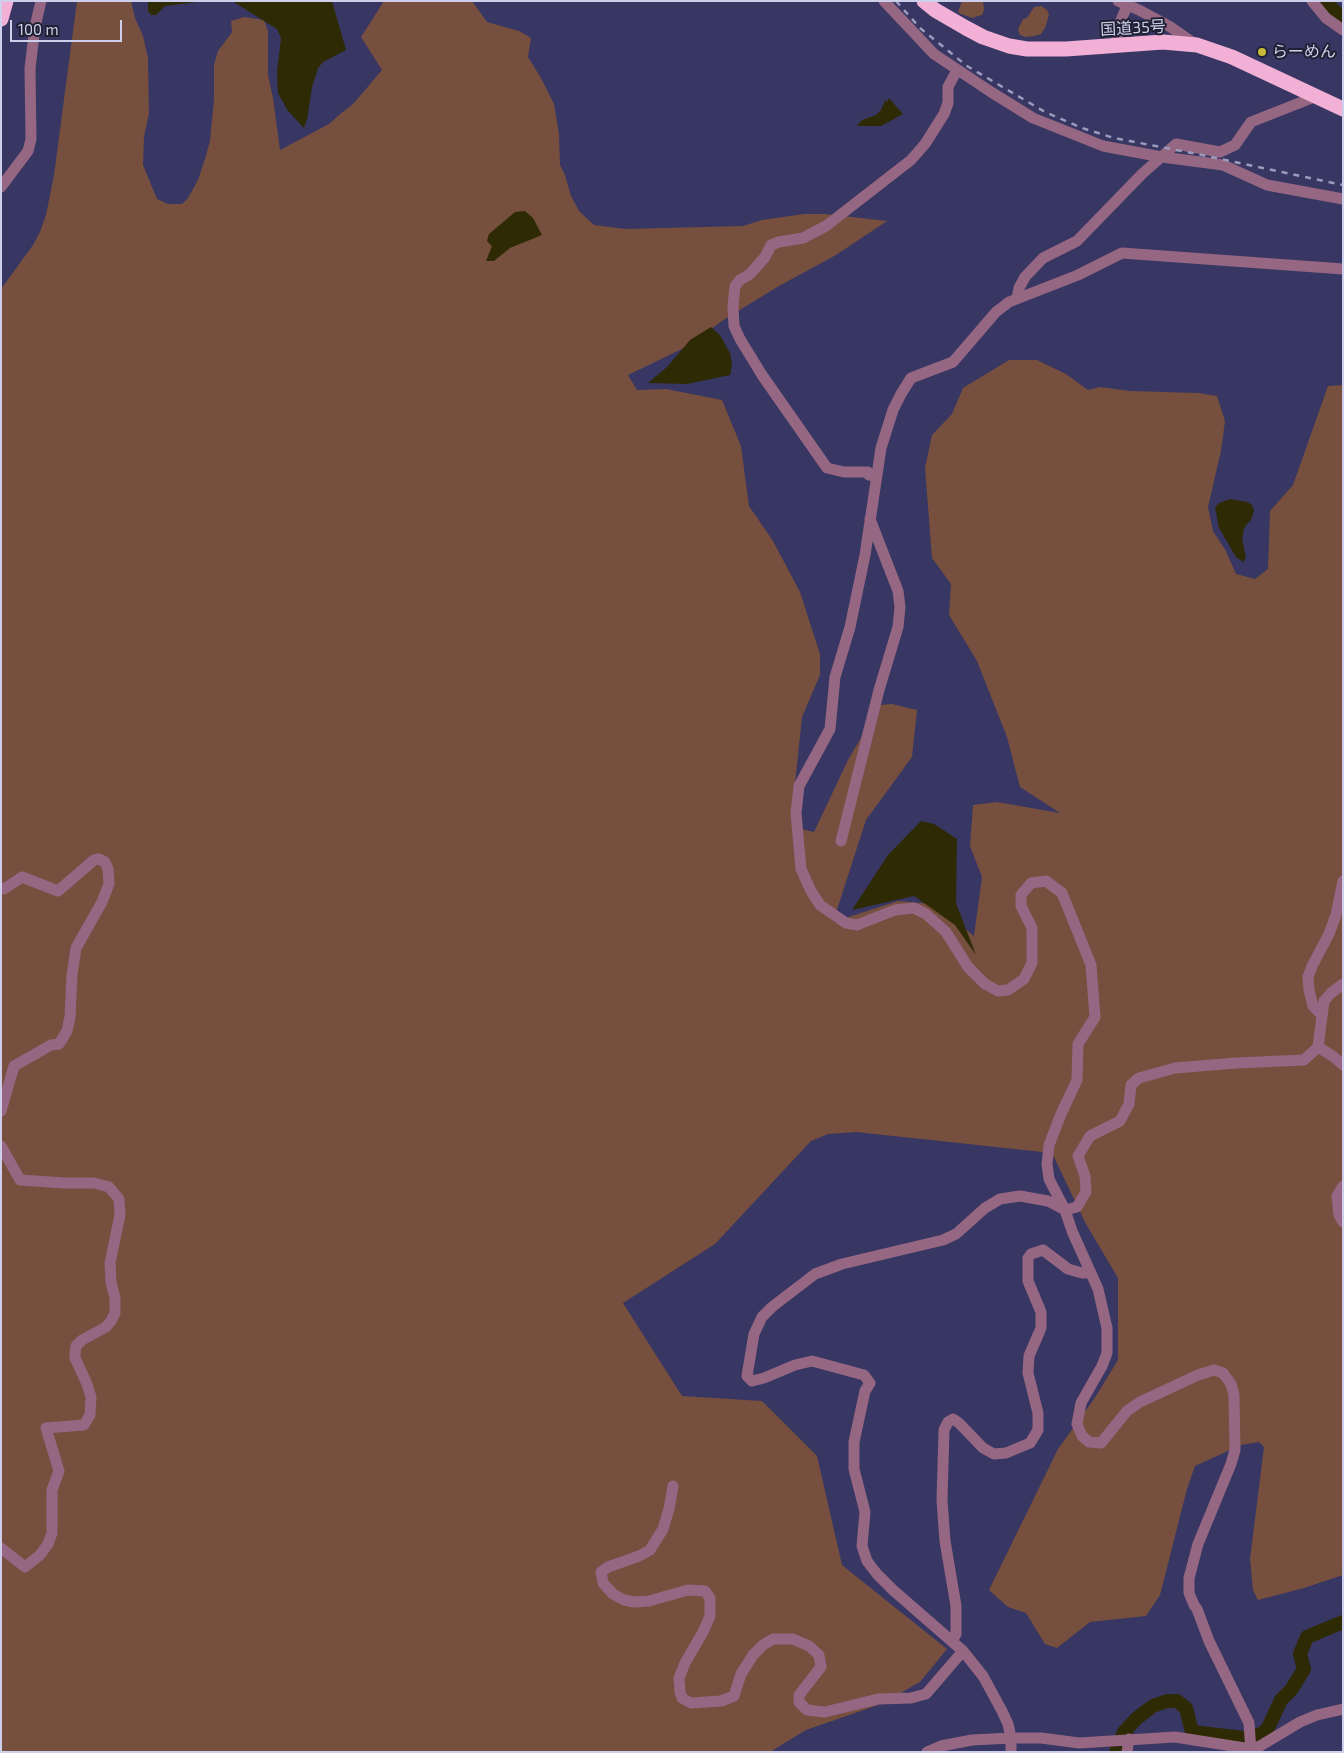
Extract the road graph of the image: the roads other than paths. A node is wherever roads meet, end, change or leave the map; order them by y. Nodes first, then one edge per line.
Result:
1 (6, 1) edge
2 (41, 1) edge
3 (884, 1) edge
4 (924, 1) edge
5 (1312, 1) edge
6 (1124, 2) edge
7 (1, 19) edge
8 (1343, 30) edge
9 (1116, 46) junction
10 (1197, 46) junction
11 (957, 70) junction
12 (1317, 96) junction
13 (1343, 109) edge
14 (1162, 157) junction
15 (1, 187) edge
16 (1343, 199) edge
17 (1343, 269) edge
18 (1017, 298) junction
19 (876, 476) junction
20 (870, 518) junction
21 (841, 841) dead end
22 (1343, 880) edge
23 (1, 888) edge
24 (1343, 984) edge
25 (1322, 1015) junction
26 (1318, 1048) junction
27 (1343, 1066) edge
28 (1, 1111) edge
29 (1, 1146) edge
30 (1343, 1186) edge
31 (1065, 1210) junction
32 (1343, 1222) edge
33 (1090, 1273) junction
34 (673, 1486) dead end
35 (1, 1548) edge
36 (952, 1641) junction
37 (963, 1651) junction
38 (1343, 1709) edge
39 (1011, 1738) junction
40 (1129, 1739) junction
41 (1251, 1743) edge
42 (927, 1752) edge
43 (1011, 1752) edge
44 (1127, 1752) edge

1 - 7 highway
2 - 15 street
3 - 11 street
4 - 9 highway, 国道35号
5 - 8 street
6 - 9 street
6 - 10 street
9 - 10 highway, 国道35号
10 - 12 highway, 国道35号
11 - 14 street
11 - 19 street
12 - 13 highway, 国道35号
12 - 14 street
14 - 16 street
14 - 18 street
17 - 18 street
18 - 19 street
19 - 20 street
20 - 21 street
20 - 31 street
22 - 25 street
23 - 28 street
24 - 25 street
25 - 26 street
26 - 27 street
26 - 31 street
29 - 35 street
30 - 32 street
31 - 33 street
31 - 36 street
33 - 36 street
33 - 41 street
34 - 37 street
36 - 37 street
37 - 39 street
38 - 41 street
39 - 40 street
39 - 42 street
39 - 43 street
40 - 41 street
40 - 44 street

